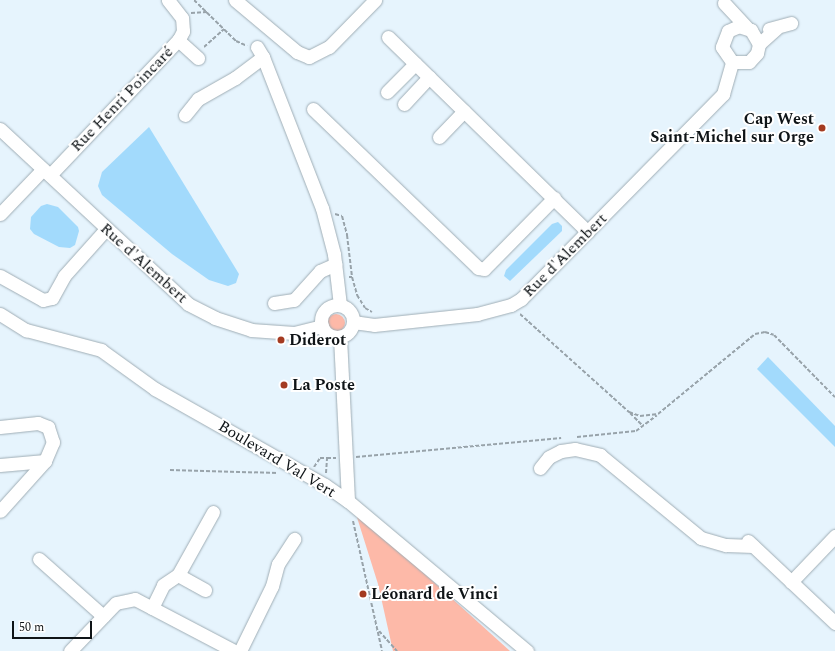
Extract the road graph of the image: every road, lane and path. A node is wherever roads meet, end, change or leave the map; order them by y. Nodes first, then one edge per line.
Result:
1 (168, 0) edge
2 (194, 0) edge
3 (235, 0) edge
4 (375, 0) edge
5 (207, 12) junction
6 (181, 16) junction
7 (791, 23) dead end
8 (777, 28) junction
9 (224, 29) junction
10 (749, 29) junction
11 (728, 31) junction
12 (388, 37) dead end
13 (178, 40) junction
14 (760, 44) junction
15 (260, 52) junction
16 (196, 56) joint
17 (732, 62) junction
18 (749, 62) junction
19 (415, 64) junction
20 (429, 77) junction
21 (235, 78) junction
22 (726, 87) junction
23 (236, 92) dead end
24 (387, 92) dead end
25 (404, 104) dead end
26 (313, 109) dead end
27 (464, 111) junction
28 (186, 115) dead end
29 (0, 129) edge
30 (440, 137) dead end
31 (47, 172) junction
32 (554, 198) junction
33 (322, 208) junction
34 (0, 214) edge
35 (106, 229) junction
36 (588, 232) junction
37 (337, 270) junction
38 (0, 276) edge
39 (352, 277) junction
40 (274, 302) dead end
41 (340, 305) junction
42 (511, 305) junction
43 (374, 313) dead end
44 (0, 314) edge
45 (353, 322) junction
46 (322, 326) junction
47 (340, 337) junction
48 (835, 397) edge
49 (629, 412) junction
50 (658, 414) junction
51 (643, 426) junction
52 (0, 427) edge
53 (572, 437) dead end
54 (565, 438) dead end
55 (327, 458) dead end
56 (344, 458) junction
57 (45, 461) junction
58 (0, 465) edge
59 (540, 468) dead end
60 (170, 470) dead end
61 (308, 475) junction
62 (285, 476) dead end
63 (348, 501) junction
64 (0, 511) edge
65 (213, 512) dead end
66 (352, 519) dead end
67 (835, 536) edge
68 (294, 539) dead end
69 (40, 559) dead end
70 (178, 576) junction
71 (791, 582) junction
72 (205, 590) dead end
73 (152, 608) junction
74 (103, 616) junction
75 (835, 623) edge
76 (378, 631) junction
77 (70, 651) edge
78 (234, 651) edge
79 (240, 651) edge
80 (382, 651) edge
81 (397, 651) edge
82 (527, 651) edge

1 - 6 street
2 - 5 path
3 - 4 street
5 - 6 path
5 - 9 path
6 - 13 street, Rue Henri Poincaré
7 - 8 street, Rue d'Alembert
8 - 10 street, Rue d'Alembert
8 - 14 street, Rue d'Alembert
9 - 15 path
9 - 16 path
10 - 11 street, Rue d'Alembert
10 - 11 street
10 - 14 street
11 - 17 street
12 - 19 street
13 - 16 street
13 - 31 street, Rue Henri Poincaré
14 - 18 street, Rue d'Alembert
15 - 21 street
15 - 33 street
17 - 18 street
17 - 22 street, Rue d'Alembert
18 - 22 street, Rue d'Alembert
19 - 20 street
19 - 24 street
20 - 25 street
20 - 27 street
21 - 23 street
21 - 28 street
22 - 36 street, Rue d'Alembert
26 - 32 street
27 - 30 street
27 - 32 street
29 - 31 street, Rue d'Alembert
31 - 34 street, Rue Henri Poincaré
31 - 35 street, Rue d'Alembert
32 - 36 street
33 - 37 street
33 - 39 path
35 - 38 street
35 - 46 street, Rue d'Alembert
36 - 42 street, Rue d'Alembert
37 - 39 path
37 - 40 street
37 - 41 street
39 - 43 path
41 - 45 street
41 - 46 street
42 - 45 street, Rue d'Alembert
42 - 49 path
44 - 61 street, Boulevard Val Vert
45 - 47 street
46 - 47 street
47 - 56 street
48 - 50 path
49 - 50 path
49 - 51 path
50 - 51 path
51 - 53 path
52 - 57 street
54 - 56 path
55 - 61 path
56 - 63 street
57 - 58 street
57 - 64 street
59 - 71 street
60 - 62 path
61 - 63 street, Boulevard Val Vert
63 - 82 street, Boulevard Val Vert
65 - 70 street
66 - 76 path
67 - 71 street
68 - 79 street
69 - 74 street
70 - 72 street
70 - 73 street
71 - 75 street
73 - 74 street
73 - 78 street
74 - 77 street
76 - 80 path
76 - 81 path

